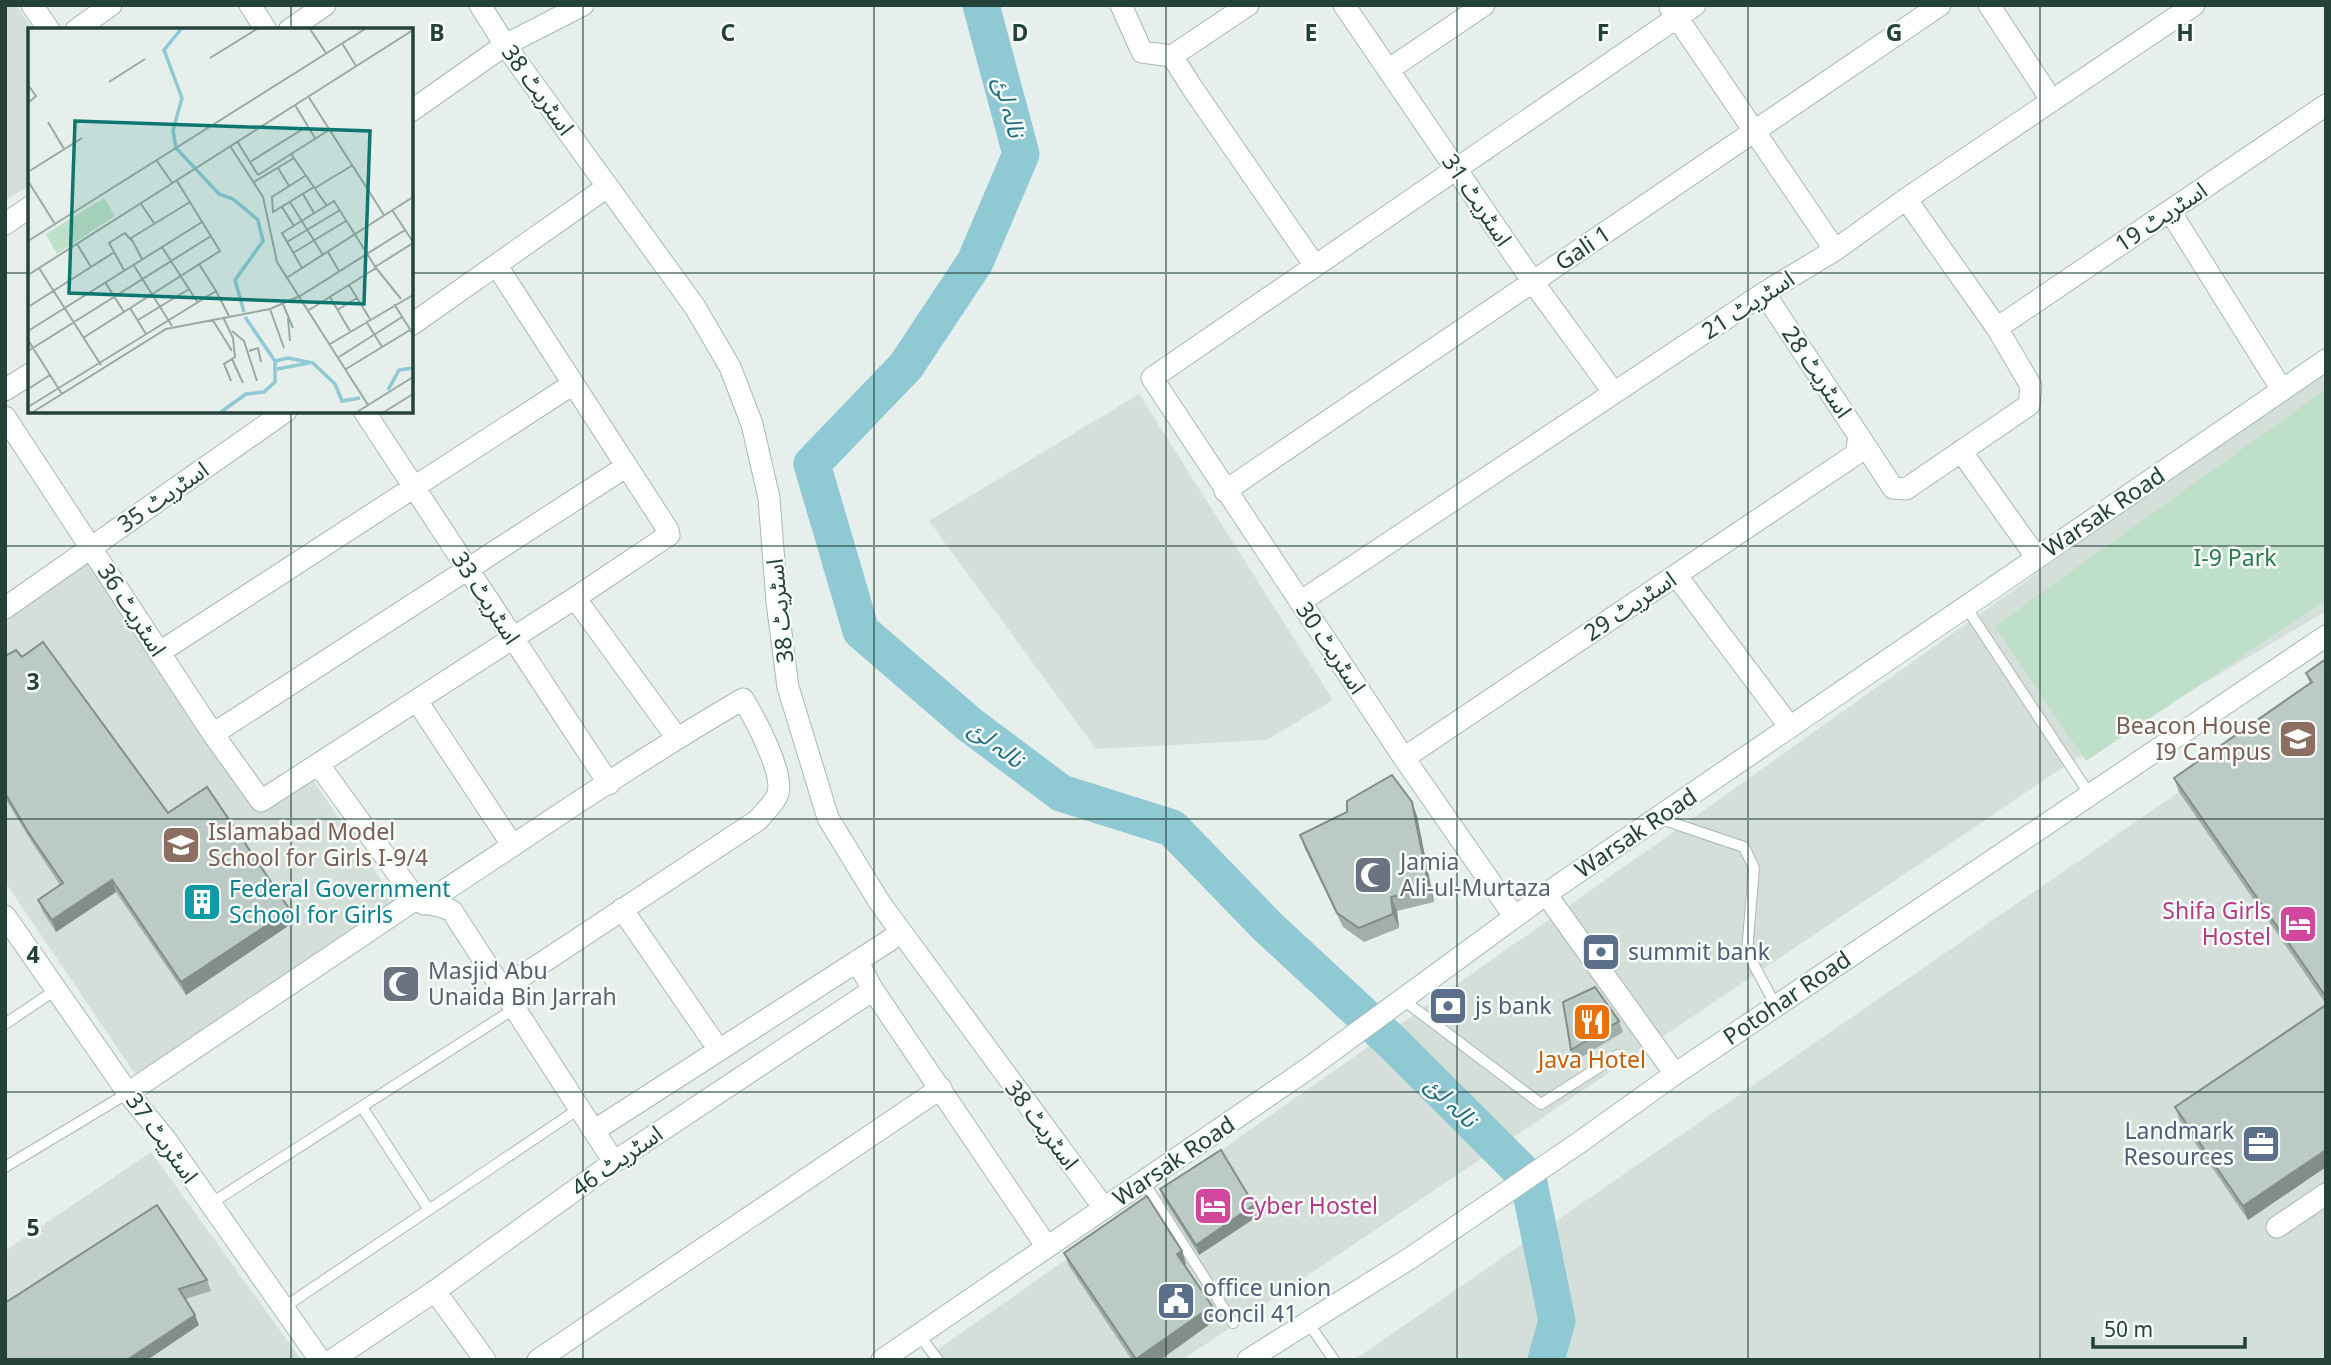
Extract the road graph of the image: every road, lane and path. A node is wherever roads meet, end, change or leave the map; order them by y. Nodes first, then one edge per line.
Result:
1 (33, 5) edge
2 (111, 5) edge
3 (250, 5) edge
4 (325, 5) edge
5 (480, 5) edge
6 (583, 5) edge
7 (1121, 5) edge
8 (1248, 5) edge
9 (1344, 5) edge
10 (1484, 5) edge
11 (1695, 5) edge
12 (1940, 5) edge
13 (1989, 5) edge
14 (2194, 5) edge
15 (1673, 11) edge
16 (48, 28) edge
17 (79, 28) edge
18 (265, 28) edge
19 (292, 28) edge
20 (505, 45) junction
21 (1172, 56) junction
22 (1388, 70) junction
23 (2052, 101) junction
24 (2326, 106) edge
25 (413, 110) edge
26 (1755, 132) junction
27 (1457, 169) junction
28 (607, 187) junction
29 (1906, 199) junction
30 (28, 208) edge
31 (2170, 211) junction
32 (5, 224) edge
33 (1835, 250) junction
34 (1315, 265) junction
35 (497, 266) junction
36 (1533, 282) junction
37 (1764, 293) junction
38 (413, 324) edge
39 (1997, 328) junction
40 (2326, 360) edge
41 (28, 375) edge
42 (573, 384) junction
43 (5, 390) edge
44 (2282, 390) junction
45 (1614, 393) junction
46 (283, 413) edge
47 (365, 413) edge
48 (5, 417) edge
49 (1858, 445) junction
50 (1961, 452) junction
51 (627, 466) junction
52 (414, 487) junction
53 (1225, 491) junction
54 (91, 548) junction
55 (2037, 558) junction
56 (467, 569) junction
57 (1676, 575) junction
58 (575, 598) junction
59 (1300, 602) junction
60 (1966, 607) junction
61 (5, 608) edge
62 (2326, 636) edge
63 (513, 639) junction
64 (160, 652) junction
65 (417, 701) junction
66 (1790, 727) junction
67 (214, 734) junction
68 (677, 738) junction
69 (1404, 758) junction
70 (318, 765) junction
71 (609, 783) junction
72 (2090, 795) junction
73 (1657, 818) junction
74 (513, 846) junction
75 (1546, 894) junction
76 (420, 901) junction
77 (622, 909) junction
78 (5, 916) edge
79 (1514, 916) junction
80 (901, 933) junction
81 (857, 961) junction
82 (57, 989) junction
83 (873, 989) junction
84 (501, 990) junction
85 (1396, 1004) junction
86 (1776, 1006) junction
87 (514, 1009) junction
88 (5, 1024) edge
89 (719, 1050) junction
90 (1618, 1055) dead end
91 (1675, 1074) junction
92 (941, 1087) junction
93 (128, 1093) junction
94 (362, 1107) junction
95 (580, 1108) junction
96 (595, 1130) junction
97 (614, 1162) junction
98 (5, 1167) edge
99 (1143, 1181) junction
100 (2326, 1194) edge
101 (210, 1204) junction
102 (1104, 1208) junction
103 (429, 1210) junction
104 (2277, 1227) dead end
105 (1047, 1247) junction
106 (435, 1291) junction
107 (283, 1308) junction
108 (1307, 1321) junction
109 (1233, 1323) dead end
110 (919, 1335) junction
111 (320, 1360) edge
112 (332, 1360) edge
113 (485, 1360) edge
114 (538, 1360) edge
115 (882, 1360) edge
116 (938, 1360) edge
117 (1248, 1360) edge
118 (1334, 1360) edge

1 - 16 street
2 - 17 street
3 - 18 street
4 - 19 street
5 - 20 street, اسٹریٹ 38
6 - 20 street
7 - 21 street
8 - 21 street
9 - 22 street, اسٹریٹ 31
10 - 22 street
11 - 15 street
12 - 26 street, Gali 1
13 - 23 street
14 - 23 street, اسٹریٹ 21
15 - 26 street
15 - 27 street
20 - 25 street
20 - 28 street, اسٹریٹ 38
21 - 34 street
22 - 27 street, اسٹریٹ 31
23 - 29 street, اسٹریٹ 21
24 - 31 street, اسٹریٹ 19
26 - 33 street
26 - 36 street, Gali 1
27 - 34 street
27 - 36 street, اسٹریٹ 31
28 - 35 street
28 - 80 street, اسٹریٹ 38
29 - 33 street, اسٹریٹ 21
29 - 39 street
30 - 32 street
31 - 39 street, اسٹریٹ 19
31 - 44 street
33 - 37 street, اسٹریٹ 21
34 - 53 street, اسٹریٹ 30
35 - 38 street
35 - 42 street
36 - 45 street, اسٹریٹ 31
36 - 53 street, Gali 1
37 - 45 street, اسٹریٹ 21
37 - 49 street, اسٹریٹ 28
39 - 50 street
40 - 44 street, Warsak Road
41 - 43 street
42 - 51 street
42 - 52 street
44 - 55 street, Warsak Road
45 - 59 street, اسٹریٹ 21
46 - 54 street, اسٹریٹ 35
47 - 52 street, اسٹریٹ 33
48 - 54 street, اسٹریٹ 36
49 - 50 street, اسٹریٹ 28
49 - 57 street, اسٹریٹ 29
50 - 55 street
51 - 56 street
51 - 58 street
52 - 56 street, اسٹریٹ 33
52 - 64 street
53 - 59 street, اسٹریٹ 30
54 - 61 street, اسٹریٹ 35
54 - 64 street, اسٹریٹ 36
55 - 60 street, Warsak Road
56 - 63 street, اسٹریٹ 33
56 - 67 street
57 - 66 street
57 - 69 street, اسٹریٹ 29
58 - 63 street
58 - 68 street
59 - 69 street, اسٹریٹ 30
60 - 66 street, Warsak Road
60 - 72 lane
62 - 72 street, Potohar Road
63 - 65 street
63 - 71 street, اسٹریٹ 33
64 - 67 street, اسٹریٹ 36
65 - 70 street
65 - 74 street
66 - 73 street, Warsak Road
67 - 70 street, اسٹریٹ 36
68 - 71 street
68 - 77 street
69 - 79 street, اسٹریٹ 30
70 - 76 street
71 - 74 street
72 - 86 street, Potohar Road
73 - 75 street, Warsak Road
73 - 86 lane
74 - 76 street
75 - 79 street, Warsak Road
75 - 91 street
76 - 84 street
76 - 93 street
77 - 84 street
77 - 89 street
78 - 82 street, اسٹریٹ 37
79 - 85 street, Warsak Road
80 - 81 street
80 - 102 street, اسٹریٹ 38
81 - 83 street
81 - 89 street
82 - 88 lane
82 - 93 street, اسٹریٹ 37
83 - 92 street
83 - 97 street, اسٹریٹ 46
84 - 87 street
85 - 90 lane
85 - 99 street, Warsak Road
86 - 91 street, Potohar Road
87 - 94 lane
87 - 95 street
89 - 96 street
91 - 108 street, Potohar Road
92 - 105 street
92 - 114 street
93 - 98 lane
93 - 101 street, اسٹریٹ 37
94 - 101 lane
94 - 103 lane
95 - 96 street
95 - 103 lane
96 - 97 street
97 - 106 street, اسٹریٹ 46
99 - 102 street, Warsak Road
99 - 109 lane
100 - 104 street
101 - 107 street, اسٹریٹ 37
102 - 105 street, Warsak Road
103 - 107 lane
105 - 110 street, Warsak Road
106 - 112 street, اسٹریٹ 46
106 - 113 street
107 - 111 street, اسٹریٹ 37
108 - 117 street, Potohar Road
108 - 118 lane
110 - 115 street, Warsak Road
110 - 116 lane

